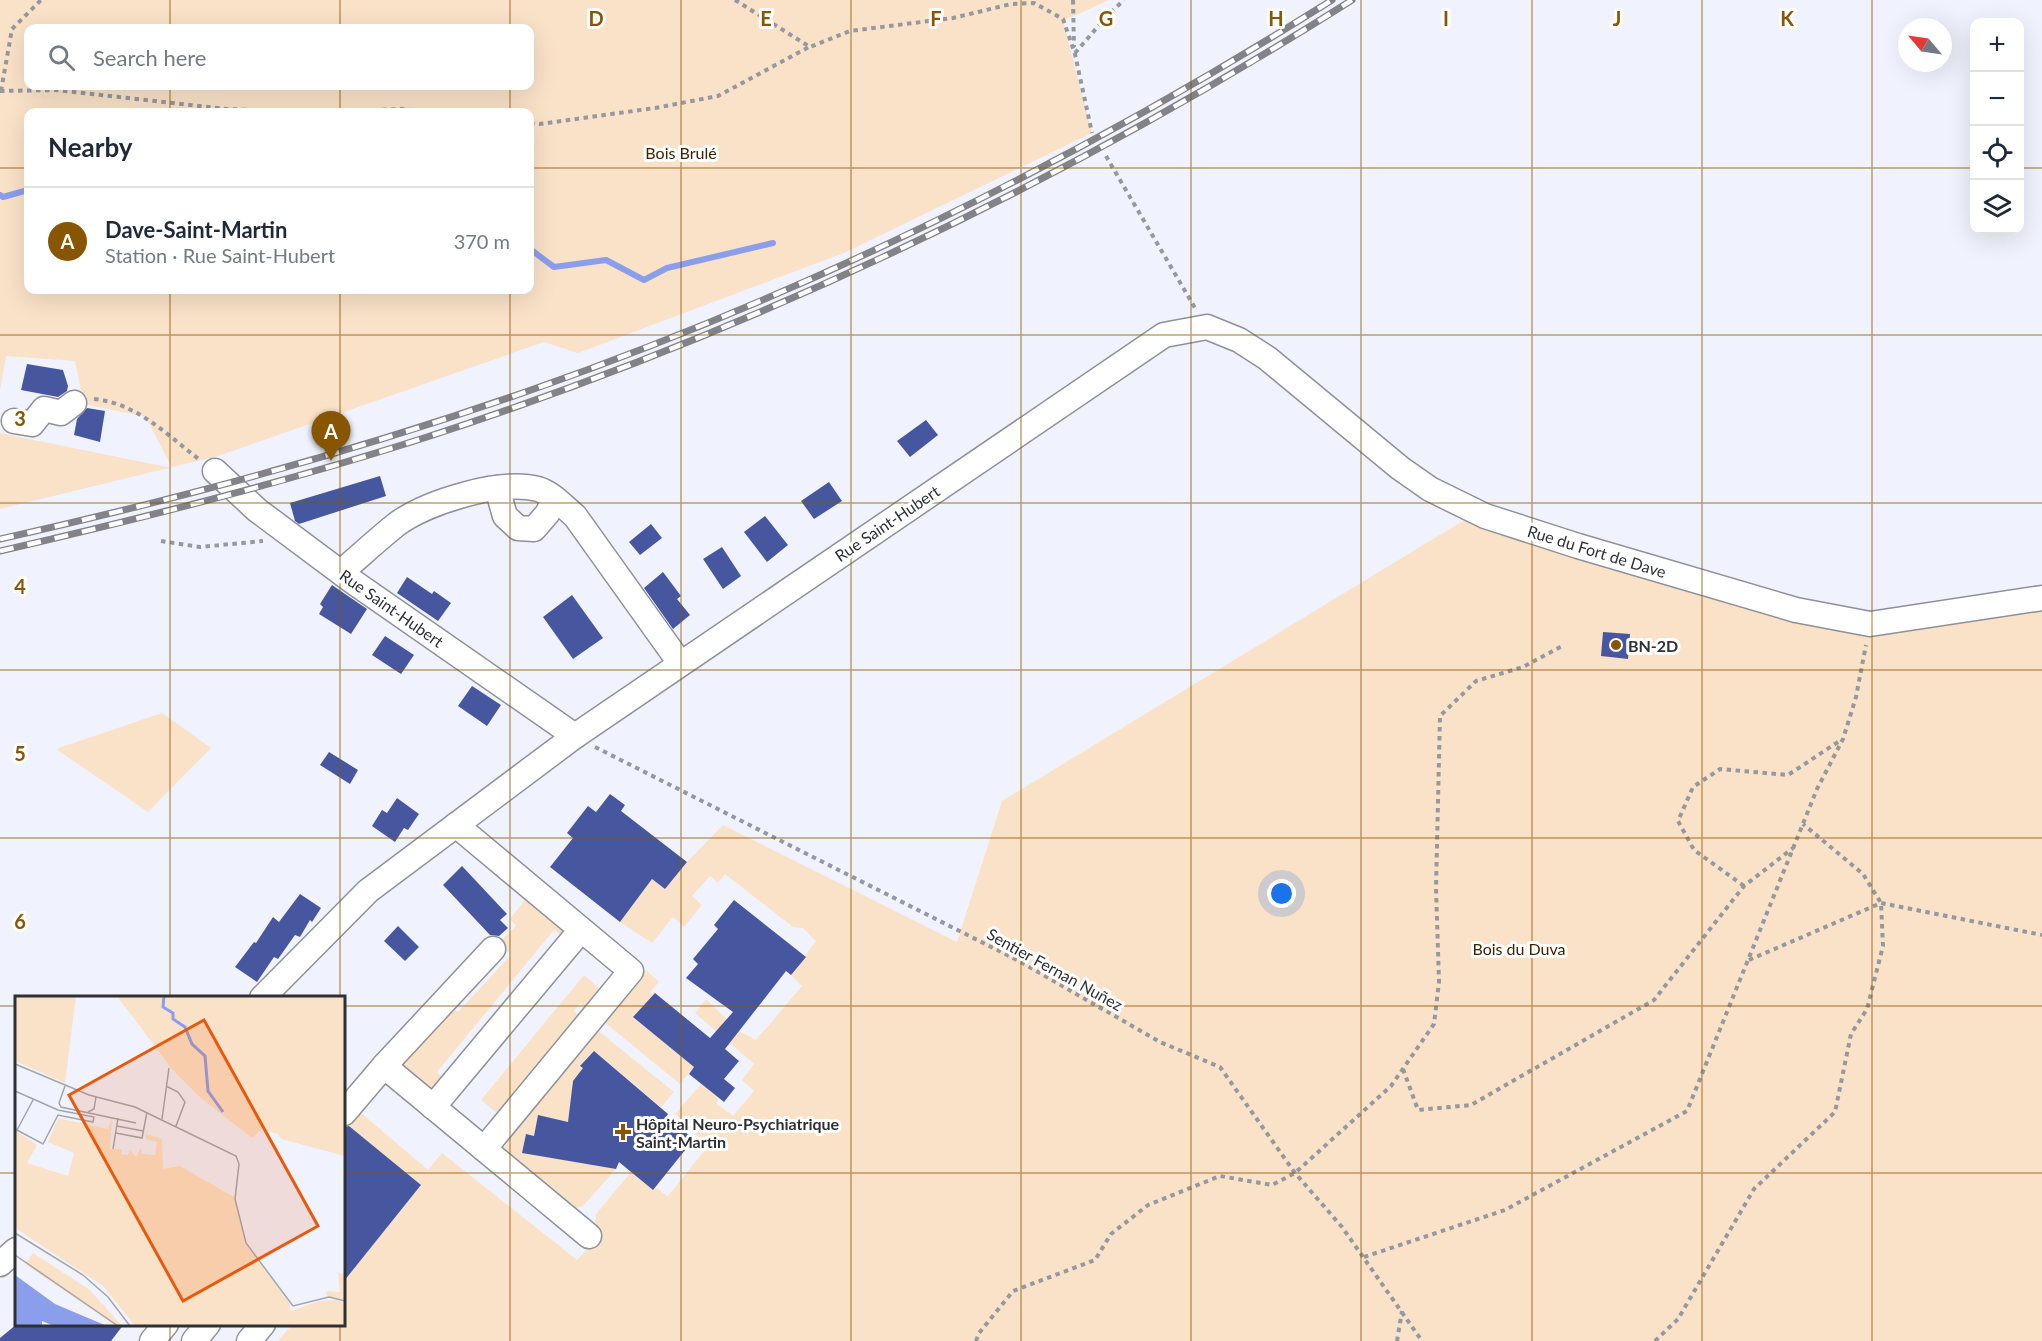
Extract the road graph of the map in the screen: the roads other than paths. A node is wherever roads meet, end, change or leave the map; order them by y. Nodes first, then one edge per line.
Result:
1 (1207, 327) joint
2 (74, 403) road end
3 (14, 422) dead end
4 (215, 471) road end
5 (497, 488) junction
6 (555, 499) junction
7 (341, 572) junction
8 (2042, 598) edge
9 (680, 663) junction
10 (575, 736) junction
11 (456, 825) junction
12 (581, 930) junction
13 (493, 949) dead end
14 (264, 996) edge
15 (384, 1066) junction
16 (433, 1107) junction
17 (345, 1112) edge
18 (484, 1149) junction
19 (589, 1236) dead end
20 (15, 1251) edge
21 (0, 1264) edge
22 (164, 1326) edge
23 (206, 1326) edge
24 (261, 1326) edge
25 (152, 1341) edge
26 (194, 1341) edge
27 (249, 1341) edge

1 - 8 street, Rue du Fort de Dave
1 - 9 street, Rue Saint-Hubert
2 - 3 street
4 - 7 street, Rue Saint-Hubert
5 - 6 street
5 - 6 street
5 - 7 street
6 - 9 street
7 - 10 street, Rue Saint-Hubert
9 - 10 street, Rue Saint-Hubert
10 - 11 street, Rue Saint-Hubert
11 - 12 street
11 - 14 street, Rue Saint-Hubert
12 - 16 street
12 - 18 street
13 - 15 street
15 - 16 street
15 - 17 street
16 - 18 street
18 - 19 street
20 - 21 street
22 - 25 street
23 - 26 street
24 - 27 street

